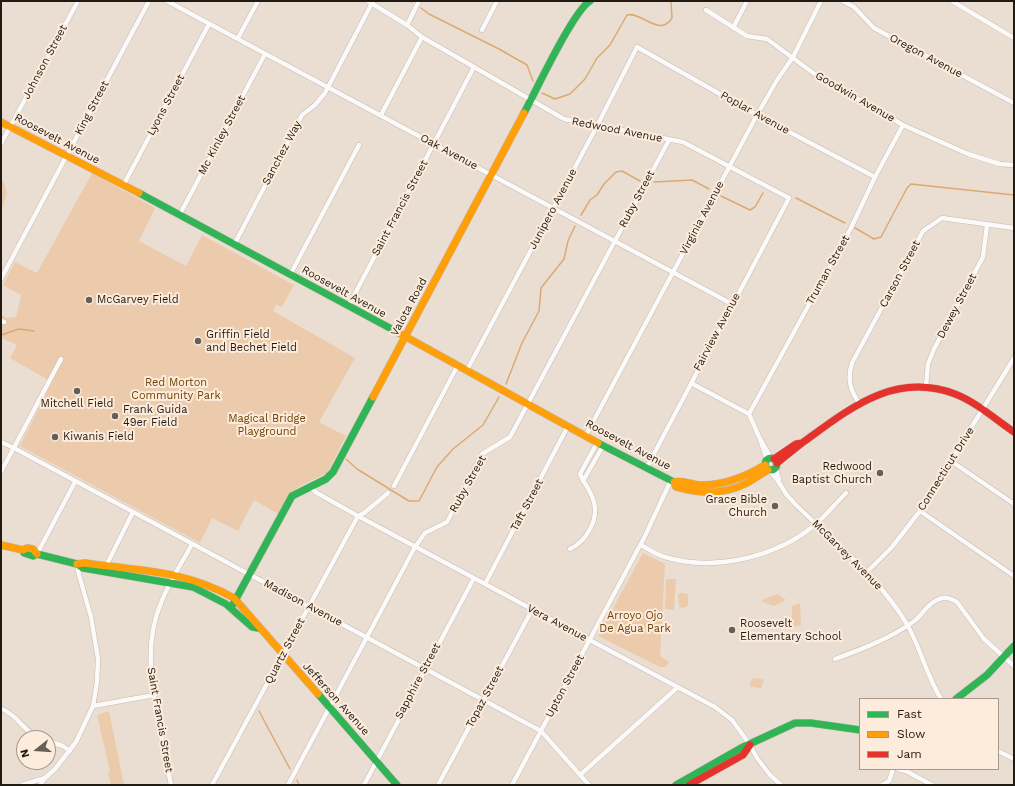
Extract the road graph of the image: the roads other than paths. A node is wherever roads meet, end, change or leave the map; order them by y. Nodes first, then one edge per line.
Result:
1 (78, 1) edge
2 (149, 1) edge
3 (167, 1) edge
4 (258, 1) edge
5 (419, 1) edge
6 (497, 1) edge
7 (590, 1) edge
8 (747, 1) edge
9 (821, 1) edge
10 (843, 1) edge
11 (952, 1) edge
12 (370, 2) edge
13 (176, 3) edge
14 (706, 10) dead end
15 (209, 24) junction
16 (407, 25) junction
17 (733, 28) junction
18 (482, 30) dead end
19 (422, 37) junction
20 (238, 38) junction
21 (1014, 38) edge
22 (637, 47) joint
23 (265, 54) junction
24 (793, 57) junction
25 (474, 67) junction
26 (328, 86) junction
27 (531, 100) junction
28 (1014, 104) edge
29 (380, 114) junction
30 (757, 115) junction
31 (1, 122) edge
32 (903, 125) junction
33 (597, 126) junction
34 (10, 127) junction
35 (669, 140) junction
36 (1, 144) edge
37 (434, 144) junction
38 (359, 145) dead end
39 (67, 157) junction
40 (1014, 165) edge
41 (730, 167) junction
42 (492, 175) junction
43 (874, 177) junction
44 (122, 186) junction
45 (789, 198) joint
46 (554, 208) junction
47 (179, 216) junction
48 (987, 226) junction
49 (1014, 228) edge
50 (615, 241) junction
51 (234, 245) junction
52 (673, 273) junction
53 (290, 275) junction
54 (1, 279) edge
55 (732, 304) junction
56 (348, 307) junction
57 (405, 337) junction
58 (1014, 358) edge
59 (62, 359) dead end
60 (458, 365) junction
61 (467, 370) junction
62 (691, 383) junction
63 (926, 386) junction
64 (859, 403) junction
65 (528, 404) junction
66 (982, 410) junction
67 (749, 414) junction
68 (568, 426) junction
69 (1014, 432) edge
70 (586, 436) junction
71 (1, 442) edge
72 (600, 445) junction
73 (14, 448) junction
74 (951, 461) junction
75 (771, 464) junction
76 (647, 467) junction
77 (1, 472) edge
78 (673, 481) junction
79 (75, 482) junction
80 (394, 486) dead end
81 (310, 487) junction
82 (388, 493) dead end
83 (846, 493) dead end
84 (1014, 504) edge
85 (920, 511) junction
86 (133, 512) junction
87 (358, 516) junction
88 (815, 524) junction
89 (192, 544) junction
90 (641, 545) junction
91 (1, 546) edge
92 (415, 547) junction
93 (570, 549) dead end
94 (37, 554) junction
95 (78, 564) junction
96 (106, 566) junction
97 (867, 572) junction
98 (176, 574) junction
99 (250, 575) junction
100 (1014, 576) edge
101 (474, 578) junction
102 (171, 583) junction
103 (485, 584) junction
104 (236, 601) junction
105 (309, 606) junction
106 (231, 608) junction
107 (532, 610) junction
108 (908, 626) junction
109 (258, 628) junction
110 (368, 636) junction
111 (590, 640) junction
112 (1014, 646) edge
113 (282, 656) junction
114 (1005, 658) junction
115 (835, 659) dead end
116 (1014, 666) edge
117 (425, 668) junction
118 (678, 687) junction
119 (154, 694) junction
120 (941, 698) edge
121 (957, 698) edge
122 (484, 699) junction
123 (93, 706) junction
124 (2, 709) edge
125 (329, 709) junction
126 (27, 730) edge
127 (859, 730) edge
128 (541, 731) junction
129 (56, 744) edge
130 (750, 745) junction
131 (70, 751) junction
132 (999, 752) edge
133 (1014, 759) edge
134 (376, 762) junction
135 (893, 770) edge
136 (902, 770) edge
137 (580, 775) junction
138 (45, 778) junction
139 (22, 785) edge
140 (40, 785) edge
141 (172, 785) edge
142 (212, 785) edge
143 (288, 785) edge
144 (364, 785) edge
145 (397, 785) edge
146 (438, 785) edge
147 (512, 785) edge
148 (589, 785) edge
149 (676, 785) edge
150 (689, 785) edge
151 (781, 785) edge
152 (882, 785) edge
153 (932, 785) edge

1 - 34 street, Johnson Street
2 - 39 street, King Street
3 - 13 street, Oak Avenue
4 - 20 street
5 - 16 street
6 - 18 street
7 - 27 street, Valota Road
8 - 17 street
9 - 24 street, Virginia Avenue
10 - 28 street, Oregon Avenue
11 - 21 street
12 - 16 street, Redwood Avenue
12 - 26 street, Sanchez Way
13 - 15 street, Oak Avenue
14 - 17 street, Goodwin Avenue
15 - 20 street, Oak Avenue
15 - 44 street, Lyons Street
16 - 19 street, Redwood Avenue
17 - 24 street, Goodwin Avenue
19 - 25 street, Redwood Avenue
19 - 29 street
20 - 23 street, Oak Avenue
22 - 30 street, Poplar Avenue
22 - 33 street, Junipero Avenue
23 - 26 street, Oak Avenue
23 - 47 street, Mc Kinley Street
24 - 30 street, Virginia Avenue
24 - 32 street, Goodwin Avenue
25 - 27 street, Redwood Avenue
25 - 37 street, Saint Francis Street
26 - 29 street, Oak Avenue
26 - 51 street, Sanchez Way
27 - 33 street, Redwood Avenue
27 - 42 street, Valota Road
29 - 37 street, Oak Avenue
30 - 41 street, Virginia Avenue
30 - 43 street, Poplar Avenue
31 - 34 street, Roosevelt Avenue
32 - 40 street, Goodwin Avenue
32 - 43 street, Truman Street
33 - 35 street, Redwood Avenue
33 - 46 street, Junipero Avenue
34 - 36 street, Johnson Street
34 - 39 street, Roosevelt Avenue
35 - 41 street, Redwood Avenue
35 - 50 street, Ruby Street
37 - 42 street, Oak Avenue
37 - 56 street, Saint Francis Street
38 - 53 street
39 - 44 street, Roosevelt Avenue
39 - 54 street, King Street
41 - 45 street, Redwood Avenue
41 - 52 street, Virginia Avenue
42 - 46 street, Oak Avenue
42 - 57 street, Valota Road
43 - 67 street, Truman Street
44 - 47 street, Roosevelt Avenue
45 - 55 street, Fairview Avenue
46 - 50 street, Oak Avenue
46 - 61 street, Junipero Avenue
47 - 51 street, Roosevelt Avenue
48 - 49 street, Carson Street
48 - 63 street, Dewey Street
48 - 64 street, Carson Street
50 - 52 street, Oak Avenue
50 - 65 street, Ruby Street
51 - 53 street, Roosevelt Avenue
52 - 55 street, Oak Avenue
52 - 70 street, Virginia Avenue
53 - 56 street, Roosevelt Avenue
55 - 62 street, Fairview Avenue
56 - 57 street, Roosevelt Avenue
57 - 60 street, Roosevelt Avenue
57 - 81 street, Valota Road
58 - 66 street, Connecticut Drive
59 - 73 street
60 - 61 street, Roosevelt Avenue
60 - 80 street
61 - 65 street, Roosevelt Avenue
62 - 67 street
62 - 76 street, Fairview Avenue
63 - 64 street, Roosevelt Avenue
63 - 66 street, Roosevelt Avenue
64 - 75 street, Roosevelt Avenue
65 - 68 street, Roosevelt Avenue
65 - 92 street, Ruby Street
66 - 69 street, Roosevelt Avenue
66 - 74 street, Connecticut Drive
67 - 75 street, McGarvey Avenue
68 - 70 street, Roosevelt Avenue
68 - 103 street, Taft Street
70 - 72 street, Roosevelt Avenue
71 - 73 street, Madison Avenue
72 - 76 street, Roosevelt Avenue
72 - 93 street
73 - 77 street
73 - 79 street, Madison Avenue
74 - 84 street
74 - 85 street, Connecticut Drive
75 - 78 street, Roosevelt Avenue
75 - 88 street, McGarvey Avenue
76 - 78 street, Roosevelt Avenue
78 - 90 street, Upton Street
79 - 86 street, Madison Avenue
79 - 94 street
81 - 87 street, Vera Avenue
81 - 99 street, Valota Road
82 - 87 street
83 - 88 street
85 - 97 street, Connecticut Drive
85 - 100 street
86 - 89 street, Madison Avenue
86 - 96 street
87 - 92 street, Vera Avenue
87 - 105 street, Quartz Street
88 - 90 street
88 - 97 street, McGarvey Avenue
89 - 98 street, Saint Francis Street
89 - 99 street, Madison Avenue
90 - 111 street, Upton Street
91 - 94 street, Jefferson Avenue
92 - 101 street, Vera Avenue
92 - 110 street, Ruby Street
94 - 95 street, Jefferson Avenue
95 - 96 street, Jefferson Avenue
95 - 102 street, Jefferson Avenue
95 - 123 street
96 - 98 street, Jefferson Avenue
97 - 108 street, McGarvey Avenue
98 - 102 street, Saint Francis Street
98 - 104 street, Jefferson Avenue
99 - 104 street, Valota Road
99 - 105 street, Madison Avenue
101 - 103 street, Vera Avenue
101 - 117 street, Sapphire Street
102 - 106 street, Jefferson Avenue
102 - 119 street, Saint Francis Street
103 - 107 street, Vera Avenue
104 - 106 street, Valota Road
104 - 109 street, Jefferson Avenue
105 - 110 street, Madison Avenue
105 - 113 street, Quartz Street
106 - 109 street, Jefferson Avenue
107 - 111 street, Vera Avenue
107 - 122 street, Topaz Street
108 - 114 street
108 - 115 street
108 - 120 street, McGarvey Avenue
109 - 113 street, Jefferson Avenue
110 - 117 street, Madison Avenue
110 - 125 street, Ruby Street
111 - 118 street, Vera Avenue
111 - 128 street, Upton Street
112 - 114 street
113 - 125 street, Jefferson Avenue
113 - 142 street, Quartz Street
114 - 116 street
114 - 121 street
117 - 122 street, Madison Avenue
117 - 134 street, Sapphire Street
118 - 130 street, Vera Avenue
118 - 137 street
119 - 123 street
119 - 141 street, Saint Francis Street
122 - 128 street, Madison Avenue
122 - 146 street, Topaz Street
123 - 131 street
124 - 126 street
125 - 134 street, Jefferson Avenue
125 - 143 street, Ruby Street
127 - 130 street
128 - 137 street, Madison Avenue
128 - 147 street, Upton Street
129 - 131 street
130 - 149 street
130 - 150 street
130 - 151 street, Vera Avenue
131 - 138 street
132 - 133 street
134 - 144 street, Sapphire Street
134 - 145 street, Jefferson Avenue
135 - 152 street
136 - 153 street
137 - 148 street, Madison Avenue
138 - 139 street
138 - 140 street

